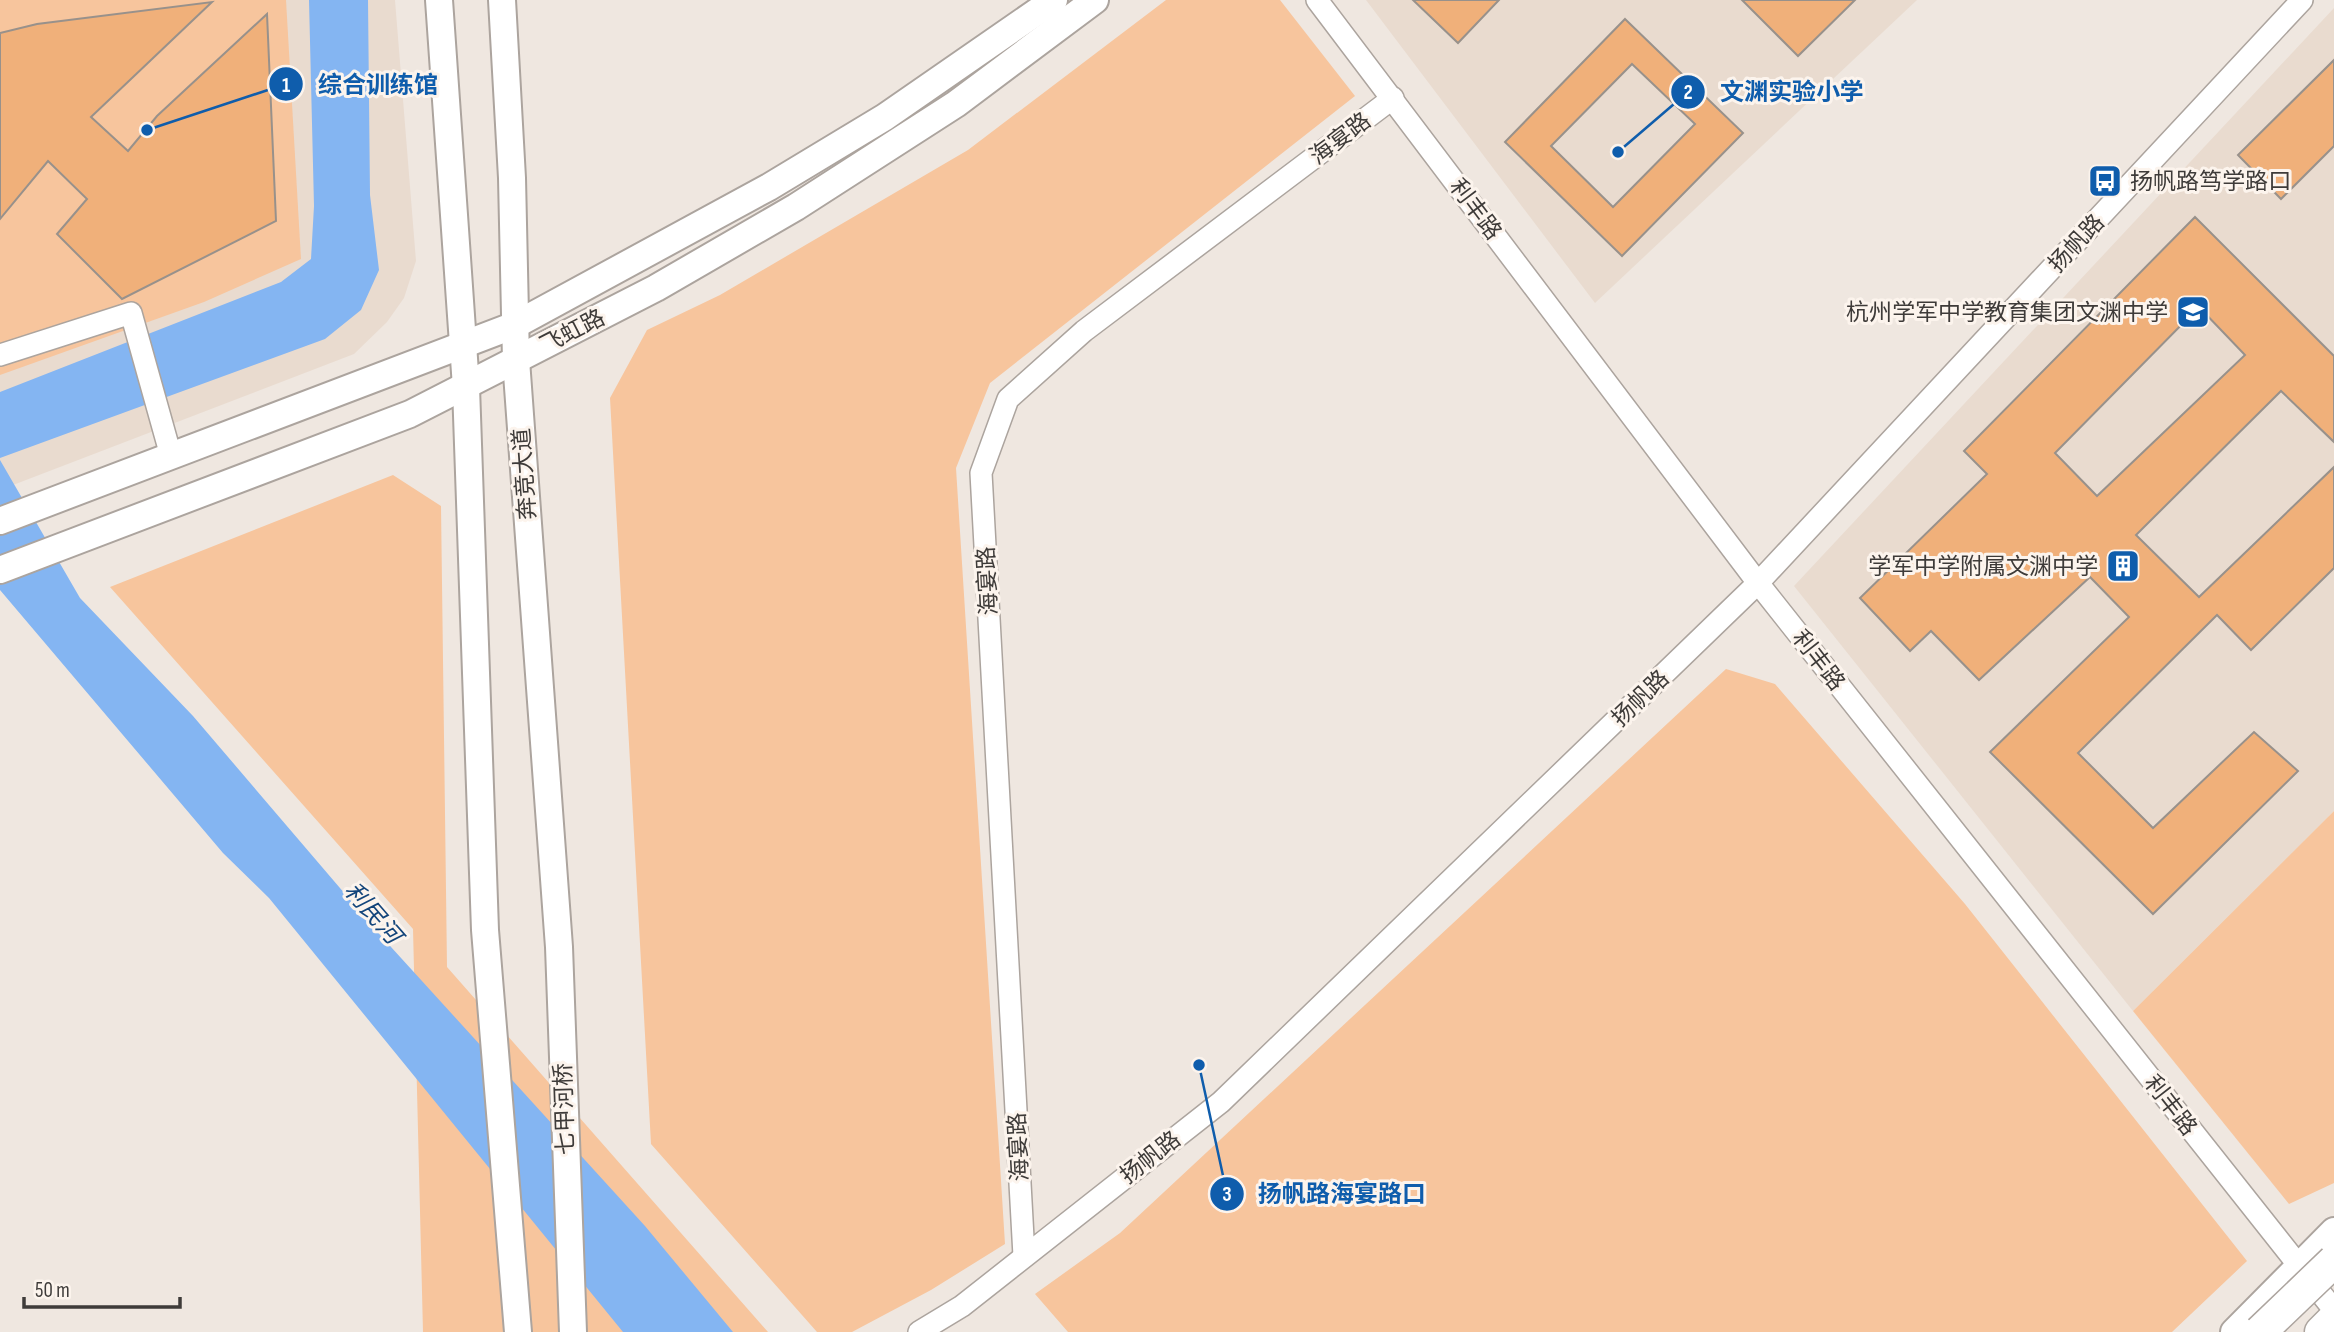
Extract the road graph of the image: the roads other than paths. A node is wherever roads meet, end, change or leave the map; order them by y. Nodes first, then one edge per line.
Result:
1 (439, 0) edge
2 (502, 0) edge
3 (1054, 0) edge
4 (1095, 0) edge
5 (1317, 0) edge
6 (2289, 5) edge
7 (1393, 98) junction
8 (515, 325) junction
9 (463, 345) junction
10 (0, 355) edge
11 (516, 360) junction
12 (466, 387) junction
13 (171, 456) junction
14 (0, 521) edge
15 (0, 570) edge
16 (1758, 583) junction
17 (559, 947) joint
18 (2334, 1231) edge
19 (1024, 1256) junction
20 (2334, 1261) edge
21 (2299, 1267) junction
22 (2334, 1310) edge
23 (2334, 1319) edge
24 (518, 1332) edge
25 (573, 1332) edge
26 (919, 1332) edge
27 (2234, 1332) edge
28 (2260, 1332) edge
29 (2321, 1332) edge

1 - 9 main road
2 - 8 main road, 奔竞大道
3 - 8 main road, 飞虹路
4 - 11 main road, 飞虹路
5 - 7 street, 利丰路
6 - 16 street, 扬帆路
7 - 16 street, 利丰路
7 - 19 street, 海宴路
8 - 9 main road, 飞虹路
8 - 11 main road, 奔竞大道
9 - 12 main road
9 - 13 main road, 飞虹路
10 - 13 street
11 - 12 main road, 飞虹路
11 - 17 main road, 奔竞大道
12 - 15 main road, 飞虹路
12 - 24 main road
13 - 14 main road, 飞虹路
16 - 19 street, 扬帆路
16 - 21 street, 利丰路
17 - 25 main road, 七甲河桥
18 - 21 main road
19 - 26 street, 扬帆路
20 - 28 highway, bridge
21 - 22 street, 利丰路
21 - 27 main road
23 - 29 highway

